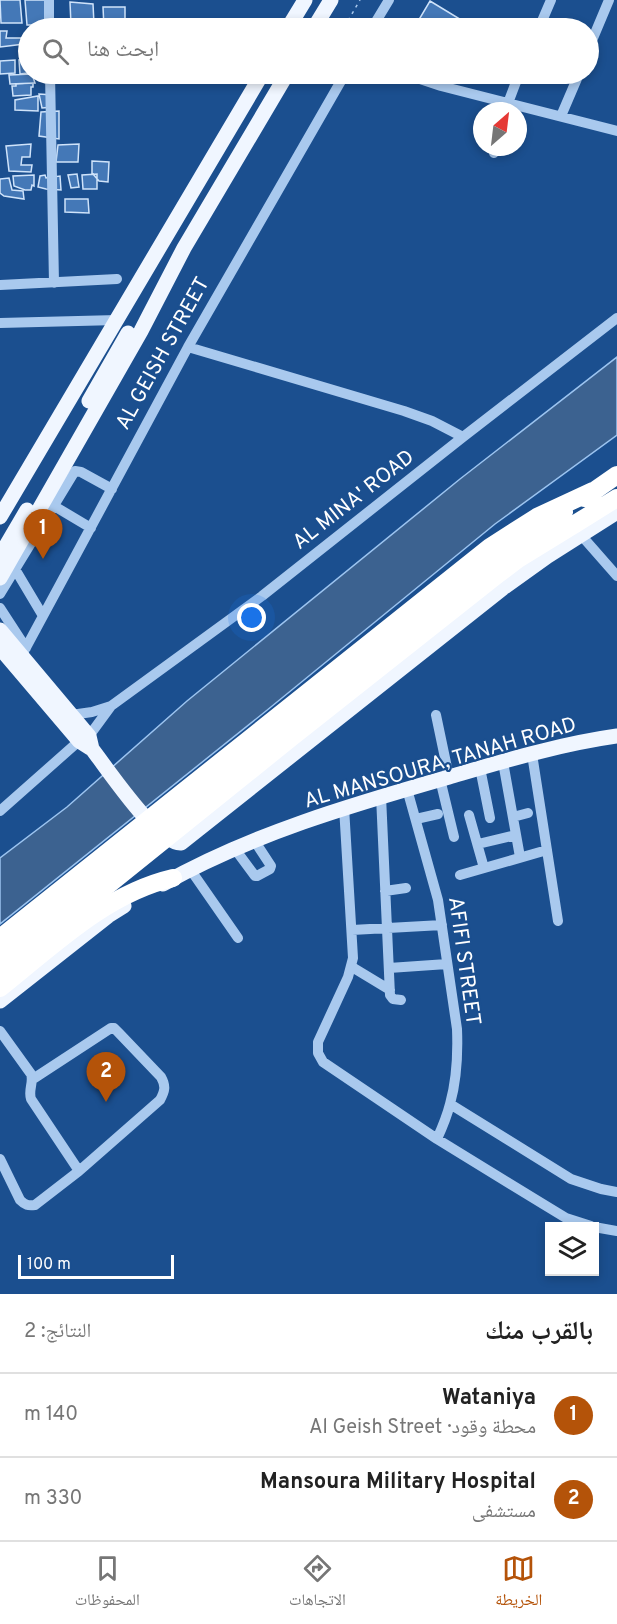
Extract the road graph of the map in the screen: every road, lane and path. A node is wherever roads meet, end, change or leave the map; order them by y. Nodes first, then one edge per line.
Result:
1 (48, 0) edge
2 (305, 0) edge
3 (331, 0) edge
4 (360, 0) edge
5 (389, 0) edge
6 (551, 0) edge
7 (609, 0) edge
8 (49, 18) edge
9 (294, 18) edge
10 (320, 18) edge
11 (350, 18) edge
12 (378, 18) edge
13 (543, 18) edge
14 (599, 24) edge
15 (50, 84) edge
16 (256, 84) edge
17 (281, 84) edge
18 (339, 84) edge
19 (435, 84) edge
20 (515, 84) edge
21 (575, 84) edge
22 (493, 102) edge
23 (508, 102) edge
24 (527, 110) edge
25 (561, 116) junction
26 (617, 130) edge
27 (176, 264) junction
28 (117, 279) dead end
29 (54, 283) junction
30 (0, 285) edge
31 (617, 318) edge
32 (117, 320) junction
33 (0, 323) edge
34 (188, 347) junction
35 (463, 437) junction
36 (617, 475) edge
37 (112, 489) junction
38 (593, 491) junction
39 (617, 498) edge
40 (54, 506) junction
41 (617, 512) edge
42 (0, 517) edge
43 (574, 524) junction
44 (91, 528) junction
45 (0, 556) edge
46 (15, 569) junction
47 (617, 576) edge
48 (0, 578) edge
49 (0, 594) edge
50 (0, 608) edge
51 (43, 616) junction
52 (2, 646) edge
53 (24, 652) junction
54 (111, 706) junction
55 (71, 715) junction
56 (436, 715) dead end
57 (617, 736) edge
58 (90, 747) junction
59 (532, 754) junction
60 (503, 762) junction
61 (480, 768) junction
62 (444, 778) junction
63 (407, 789) junction
64 (381, 796) junction
65 (344, 807) junction
66 (0, 811) edge
67 (528, 813) dead end
68 (438, 814) dead end
69 (469, 815) dead end
70 (144, 816) junction
71 (513, 817) junction
72 (490, 818) dead end
73 (416, 819) junction
74 (516, 835) junction
75 (454, 837) dead end
76 (254, 840) junction
77 (478, 844) junction
78 (235, 849) junction
79 (547, 850) junction
80 (520, 857) junction
81 (484, 868) junction
82 (190, 869) junction
83 (460, 875) dead end
84 (173, 878) junction
85 (406, 888) dead end
86 (385, 891) junction
87 (558, 921) dead end
88 (442, 925) junction
89 (387, 928) junction
90 (352, 930) junction
91 (0, 938) edge
92 (238, 938) dead end
93 (0, 952) edge
94 (0, 962) edge
95 (447, 964) junction
96 (352, 967) junction
97 (389, 968) junction
98 (0, 972) edge
99 (0, 988) edge
100 (390, 990) junction
101 (401, 1000) dead end
102 (0, 1001) edge
103 (0, 1031) edge
104 (33, 1079) junction
105 (450, 1104) junction
106 (437, 1139) junction
107 (0, 1160) edge
108 (79, 1171) junction
109 (617, 1192) edge
110 (578, 1222) edge
111 (599, 1228) edge
112 (617, 1231) edge

1 - 8 street
2 - 9 main road
3 - 10 main road
4 - 11 path
5 - 12 street
6 - 13 street
7 - 14 street
15 - 29 street
16 - 32 main road
17 - 27 main road, AL GEISH STREET
18 - 34 street, AL GEISH STREET
19 - 22 street
20 - 23 street
21 - 25 street
24 - 25 street
25 - 26 street
27 - 45 main road
27 - 48 main road, AL GEISH STREET
28 - 29 street
29 - 30 street
31 - 35 street, AL MINA' ROAD
32 - 33 street
32 - 42 main road
34 - 35 street
34 - 37 street, AL GEISH STREET
35 - 54 street, AL MINA' ROAD
36 - 38 highway
37 - 40 street
37 - 44 street, AL GEISH STREET
38 - 43 highway
38 - 70 highway
39 - 43 highway
40 - 44 street
40 - 46 street
41 - 43 main road, AL MANSOURA, TANAH ROAD
43 - 47 street
43 - 70 main road, AL MANSOURA, TANAH ROAD
43 - 93 highway, bridge
43 - 98 highway, bridge
44 - 51 street, AL GEISH STREET
46 - 49 street
46 - 51 street
50 - 53 street
51 - 53 street, AL GEISH STREET
52 - 53 main road
52 - 58 main road
53 - 55 main road
54 - 55 street, AL MINA' ROAD
54 - 58 street, AL MINA' ROAD
55 - 58 main road
56 - 62 street
57 - 59 main road, AL MANSOURA, TANAH ROAD
58 - 66 street, AL MINA' ROAD
58 - 70 main road, AL MANSOURA, TANAH ROAD
59 - 60 main road, AL MANSOURA, TANAH ROAD
59 - 79 street
60 - 61 main road, AL MANSOURA, TANAH ROAD
60 - 71 street
61 - 62 main road, AL MANSOURA, TANAH ROAD
61 - 72 street
62 - 63 main road, AL MANSOURA, TANAH ROAD
62 - 75 street
63 - 64 main road, AL MANSOURA, TANAH ROAD
63 - 73 street, AFIFI STREET
64 - 65 main road, AL MANSOURA, TANAH ROAD
64 - 86 street
65 - 76 main road, AL MANSOURA, TANAH ROAD
65 - 90 street
67 - 71 street
68 - 73 street
69 - 77 street
70 - 91 highway
70 - 94 main road
71 - 74 street
73 - 88 street, AFIFI STREET
74 - 77 street
74 - 80 street
76 - 78 main road, AL MANSOURA, TANAH ROAD
76 - 78 street
77 - 81 street
78 - 82 main road, AL MANSOURA, TANAH ROAD
79 - 80 street
79 - 87 street
80 - 81 street
81 - 83 street
82 - 84 main road, AL MANSOURA, TANAH ROAD
82 - 92 street
84 - 99 highway
84 - 102 main road, AL MANSOURA, TANAH ROAD
85 - 86 street
86 - 89 street
88 - 89 street
88 - 95 street, AFIFI STREET
89 - 90 street
89 - 97 street
90 - 96 street
95 - 97 street
95 - 105 street, AFIFI STREET
96 - 100 street
96 - 106 street
97 - 100 street
100 - 101 street
103 - 104 street
104 - 108 street
104 - 108 street
105 - 106 street, AFIFI STREET
105 - 109 street
106 - 110 street
107 - 108 street
111 - 112 street

